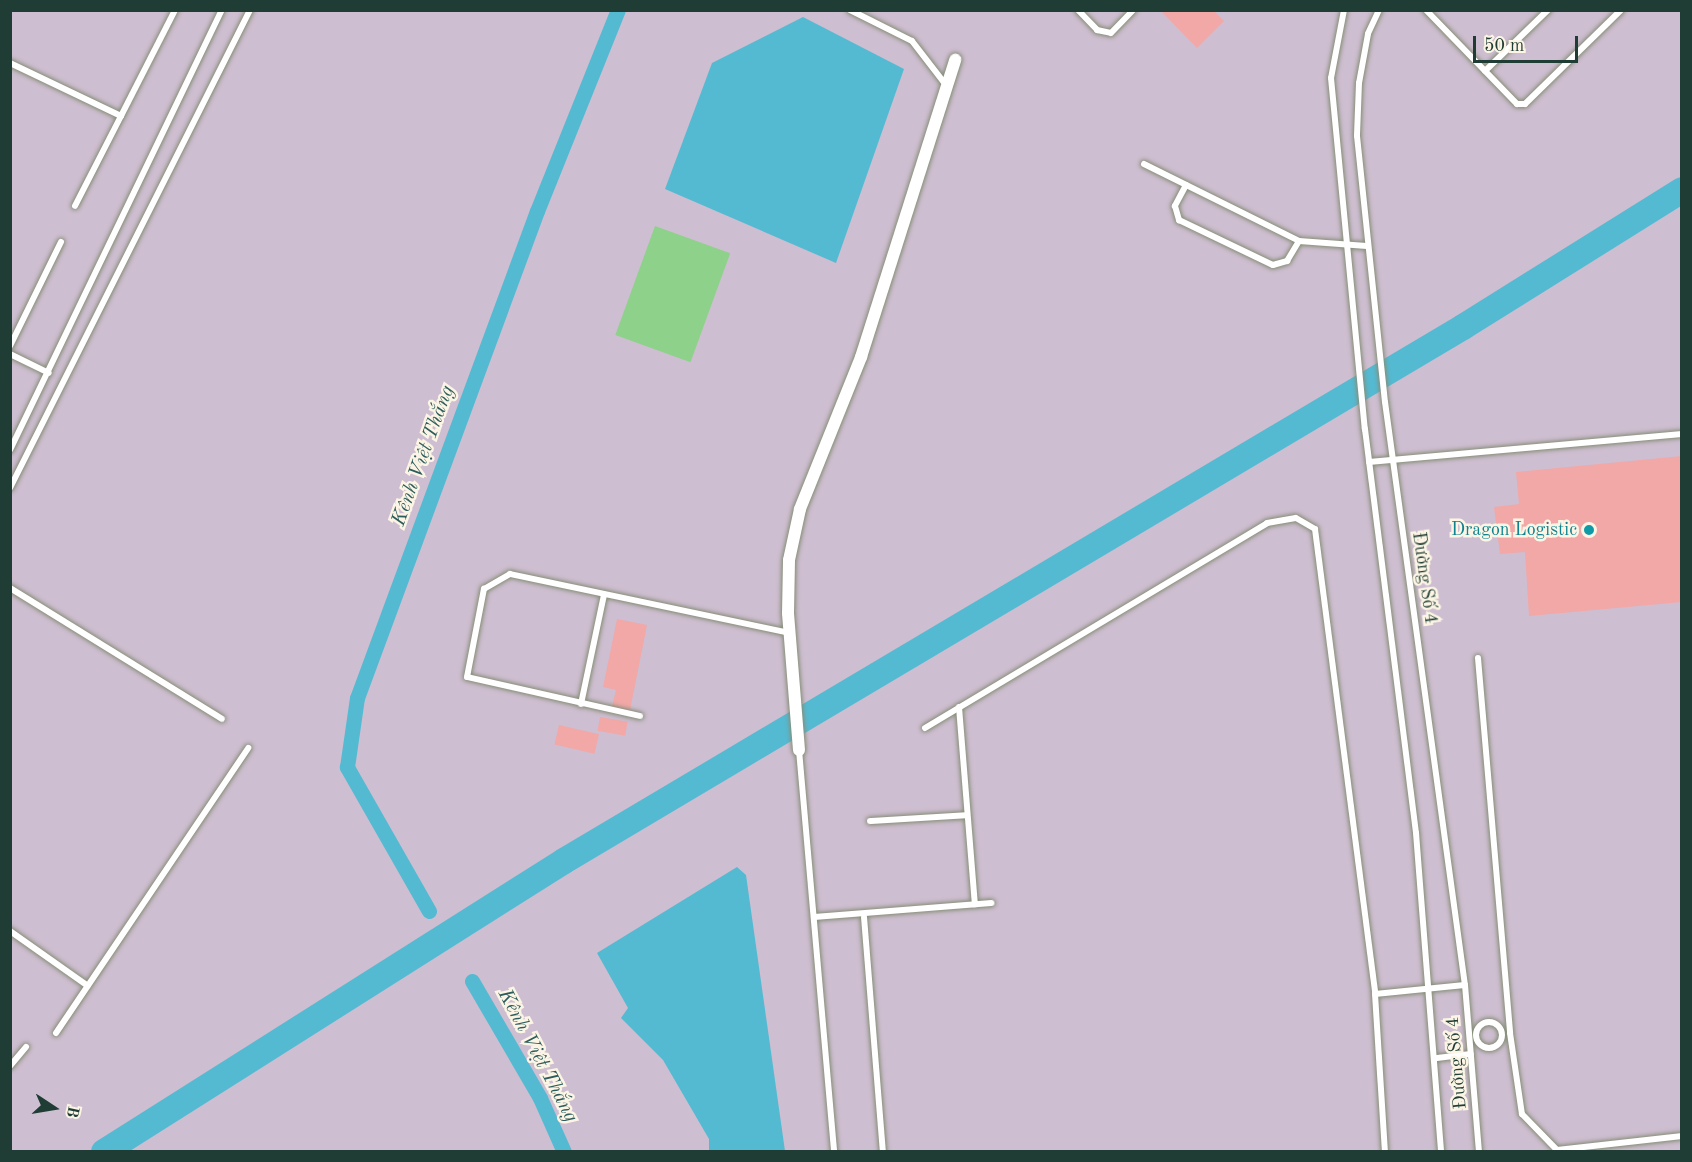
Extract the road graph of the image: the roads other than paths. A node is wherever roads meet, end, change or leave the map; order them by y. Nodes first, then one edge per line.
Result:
1 (175, 10) edge
2 (222, 10) edge
3 (250, 10) edge
4 (850, 10) edge
5 (1078, 10) edge
6 (1133, 10) edge
7 (1344, 10) edge
8 (1379, 10) edge
9 (1426, 10) edge
10 (1548, 10) edge
11 (1621, 10) edge
12 (955, 60) dead end
13 (10, 63) edge
14 (1485, 71) junction
15 (947, 87) junction
16 (121, 116) junction
17 (1144, 164) dead end
18 (1186, 185) junction
19 (75, 206) dead end
20 (1299, 241) junction
21 (61, 242) dead end
22 (1367, 246) junction
23 (1346, 247) junction
24 (10, 346) edge
25 (10, 354) edge
26 (49, 373) junction
27 (1682, 434) edge
28 (10, 450) edge
29 (1393, 461) junction
30 (1369, 462) junction
31 (10, 488) edge
32 (10, 588) edge
33 (604, 595) junction
34 (790, 633) junction
35 (1478, 658) dead end
36 (581, 704) junction
37 (958, 707) junction
38 (640, 716) dead end
39 (222, 719) dead end
40 (925, 728) dead end
41 (248, 748) dead end
42 (799, 750) joint
43 (967, 815) junction
44 (870, 821) dead end
45 (991, 903) dead end
46 (975, 904) junction
47 (814, 917) junction
48 (864, 917) junction
49 (10, 931) edge
50 (1465, 985) junction
51 (88, 986) junction
52 (1430, 987) junction
53 (1375, 994) junction
54 (1510, 1033) junction
55 (56, 1034) dead end
56 (1501, 1034) junction
57 (1473, 1037) junction
58 (26, 1047) dead end
59 (1471, 1054) junction
60 (1437, 1058) junction
61 (10, 1066) edge
62 (1682, 1136) edge
63 (834, 1152) edge
64 (883, 1152) edge
65 (1385, 1152) edge
66 (1441, 1152) edge
67 (1479, 1152) edge

1 - 16 lane
2 - 26 lane
3 - 31 lane
4 - 15 lane
5 - 6 lane
7 - 23 lane
8 - 22 lane, Đường Số 4
9 - 14 lane
10 - 14 lane
11 - 14 lane
12 - 15 street
13 - 16 lane
15 - 34 street
16 - 19 lane
17 - 18 lane
18 - 20 lane
18 - 20 lane
20 - 23 lane
21 - 24 lane
22 - 23 lane
22 - 29 lane, Đường Số 4
23 - 30 lane
25 - 26 lane
26 - 28 lane
27 - 29 lane
29 - 30 lane
29 - 50 lane, Đường Số 4
30 - 52 lane
32 - 39 lane
33 - 34 lane
33 - 36 lane
33 - 36 lane
34 - 42 street
35 - 54 lane
36 - 38 lane
37 - 40 lane
37 - 43 lane
37 - 53 lane
41 - 51 lane
42 - 47 lane
43 - 44 lane
43 - 46 lane
45 - 46 lane
46 - 48 lane
47 - 48 lane
47 - 63 lane
48 - 64 lane
49 - 51 lane
50 - 52 lane
50 - 57 lane, Đường Số 4
51 - 55 lane
52 - 53 lane
52 - 60 lane
53 - 65 lane
54 - 56 lane
54 - 62 lane
56 - 57 lane
56 - 57 lane
57 - 59 lane, Đường Số 4
58 - 61 lane
59 - 60 lane
59 - 67 lane, Đường Số 4
60 - 66 lane

